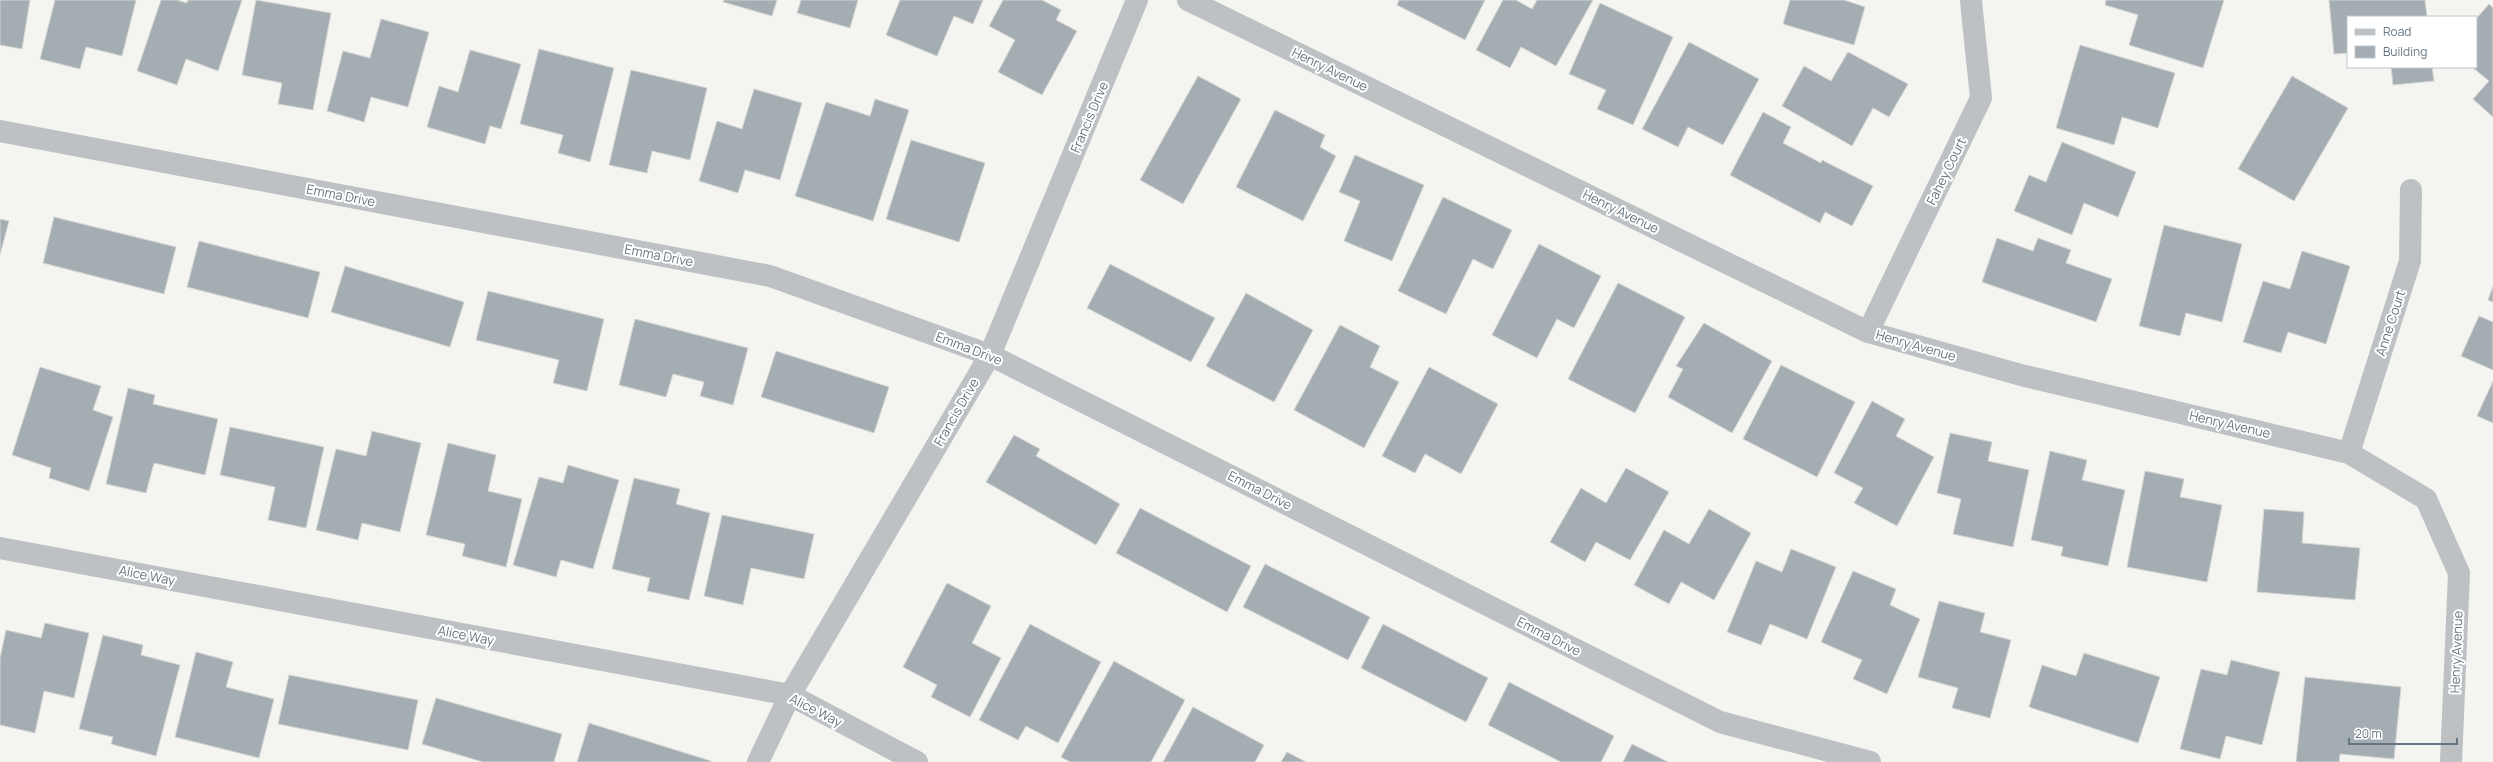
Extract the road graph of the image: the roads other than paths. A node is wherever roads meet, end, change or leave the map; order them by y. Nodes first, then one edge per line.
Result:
1 (1137, 0) edge
2 (1188, 0) edge
3 (1971, 1) edge
4 (0, 131) edge
5 (2411, 190) dead end
6 (1868, 332) junction
7 (990, 355) junction
8 (2349, 452) junction
9 (0, 548) edge
10 (790, 695) junction
11 (758, 762) edge
12 (917, 762) edge
13 (1870, 762) edge
14 (2451, 762) edge

1 - 7 street, Francis Drive
2 - 6 street, Henry Avenue
3 - 6 street, Fahey Court
4 - 7 street, Emma Drive
5 - 8 street, Anne Court
6 - 8 street, Henry Avenue
7 - 10 street, Francis Drive
7 - 13 street, Emma Drive
8 - 14 street, Henry Avenue
9 - 10 street, Alice Way
10 - 11 street, Francis Drive
10 - 12 street, Alice Way

